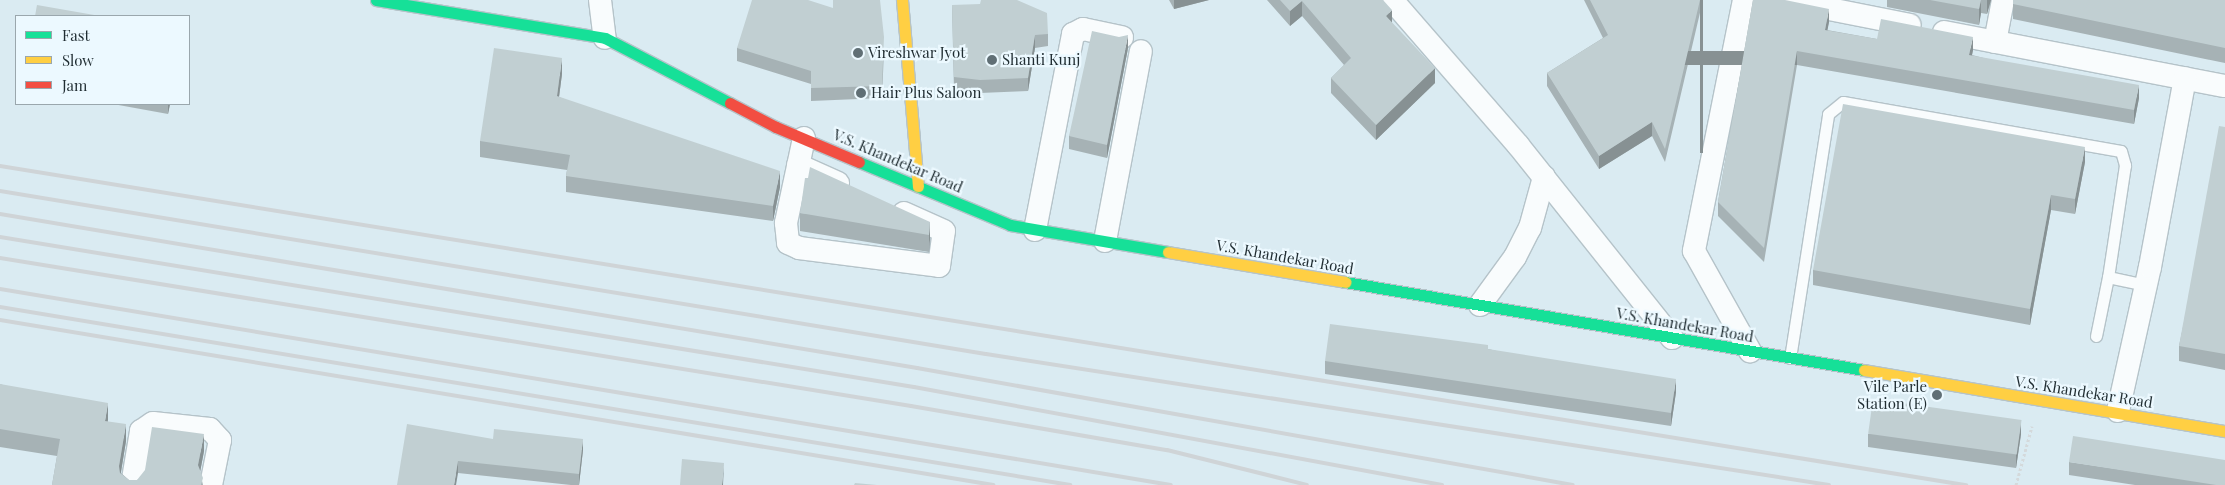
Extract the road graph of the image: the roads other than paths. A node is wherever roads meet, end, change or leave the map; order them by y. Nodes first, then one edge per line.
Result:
1 (376, 0) edge
2 (600, 0) edge
3 (902, 0) edge
4 (1392, 0) edge
5 (1744, 0) edge
6 (1784, 0) edge
7 (2003, 0) edge
8 (1860, 7) edge
9 (1122, 37) edge
10 (605, 38) junction
11 (1995, 42) junction
12 (1141, 51) dead end
13 (2186, 78) junction
14 (2225, 86) edge
15 (804, 138) junction
16 (798, 165) junction
17 (1544, 177) junction
18 (918, 186) junction
19 (858, 192) edge
20 (946, 198) junction
21 (884, 204) edge
22 (1035, 230) junction
23 (944, 231) junction
24 (1105, 241) junction
25 (2108, 277) junction
26 (2146, 285) junction
27 (1480, 305) junction
28 (2096, 336) dead end
29 (1672, 338) junction
30 (1750, 351) junction
31 (1790, 358) junction
32 (2118, 411) junction
33 (2225, 431) edge
34 (132, 485) edge
35 (210, 485) edge

1 - 10 street, V.S. Khandekar Road
2 - 10 street
3 - 18 street
4 - 17 street
5 - 30 street
6 - 8 street
7 - 11 street
8 - 11 street
9 - 22 street
10 - 15 street, V.S. Khandekar Road
11 - 13 street
12 - 24 street
13 - 14 street
13 - 26 street
15 - 16 street
15 - 18 street, V.S. Khandekar Road
16 - 19 street
16 - 23 street
17 - 27 street
17 - 29 street
18 - 20 street, V.S. Khandekar Road
20 - 22 street, V.S. Khandekar Road
20 - 23 street
21 - 23 street
22 - 24 street, V.S. Khandekar Road
24 - 27 street, V.S. Khandekar Road
25 - 26 lane
25 - 28 lane
25 - 31 lane
26 - 32 street
27 - 29 street, V.S. Khandekar Road
29 - 30 street, V.S. Khandekar Road
30 - 31 street, V.S. Khandekar Road
31 - 32 street, V.S. Khandekar Road
32 - 33 street, V.S. Khandekar Road
34 - 35 street

